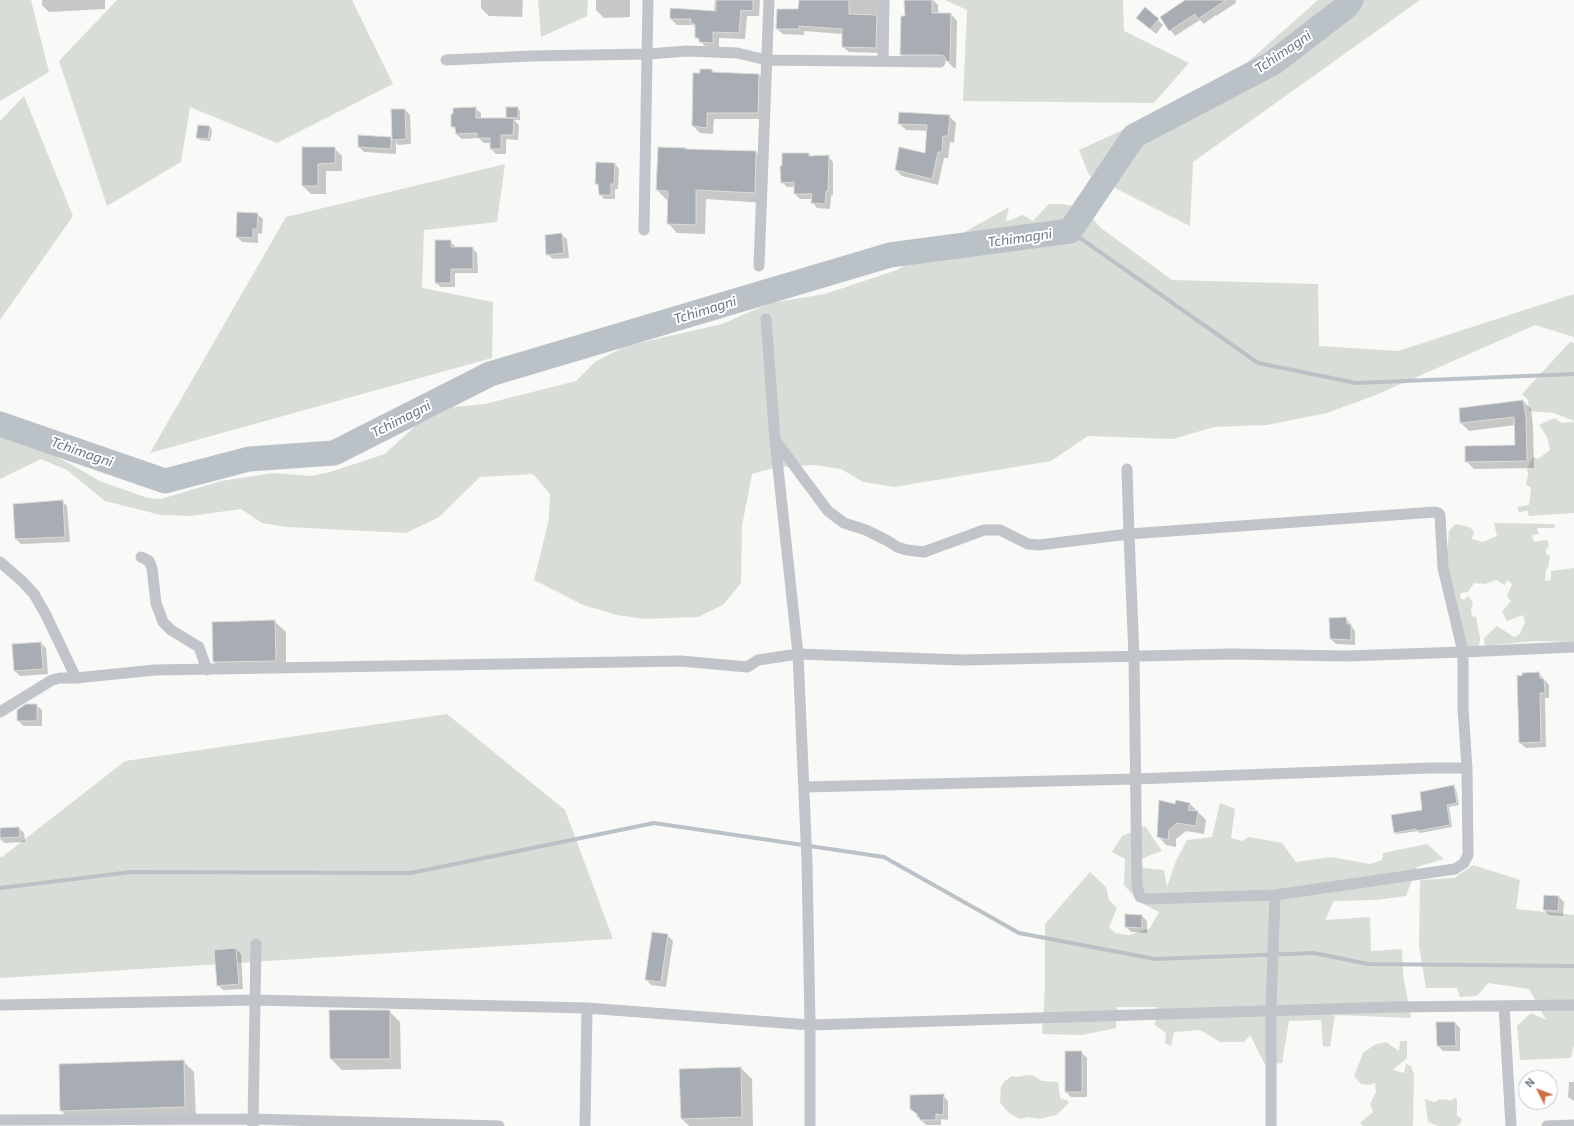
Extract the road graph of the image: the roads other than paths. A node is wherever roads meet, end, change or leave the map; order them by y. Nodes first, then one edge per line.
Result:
1 (648, 0) edge
2 (769, 0) edge
3 (884, 0) edge
4 (648, 54) junction
5 (446, 60) dead end
6 (767, 60) junction
7 (883, 61) junction
8 (940, 62) dead end
9 (644, 230) dead end
10 (759, 266) dead end
11 (766, 319) dead end
12 (776, 440) junction
13 (1127, 469) dead end
14 (1129, 534) junction
15 (141, 557) dead end
16 (0, 562) edge
17 (1574, 647) edge
18 (1463, 652) junction
19 (798, 654) junction
20 (1134, 657) junction
21 (207, 670) junction
22 (76, 678) junction
23 (0, 712) edge
24 (1467, 768) junction
25 (1135, 779) junction
26 (804, 787) junction
27 (1275, 895) junction
28 (256, 944) dead end
29 (255, 1000) junction
30 (0, 1005) edge
31 (1574, 1005) edge
32 (1504, 1006) junction
33 (587, 1008) junction
34 (1271, 1010) junction
35 (810, 1025) junction
36 (0, 1120) edge
37 (253, 1122) edge
38 (1574, 1125) edge
39 (499, 1126) edge
40 (585, 1126) edge
41 (810, 1126) edge
42 (1271, 1126) edge
43 (1511, 1126) edge
44 (1546, 1126) edge

1 - 4 street
2 - 6 street
3 - 7 street
4 - 5 street
4 - 6 street
4 - 9 street
6 - 7 street
6 - 10 street
7 - 8 street
11 - 12 street
12 - 14 street
12 - 19 street
13 - 14 street
14 - 18 street
14 - 20 street
15 - 21 street
16 - 22 street
17 - 18 street
18 - 20 street
18 - 24 street
19 - 20 street
19 - 21 street
19 - 26 street
20 - 25 street
21 - 22 street
22 - 23 street
24 - 25 street
24 - 27 street
25 - 26 street
25 - 27 street
26 - 35 street
27 - 34 street
28 - 29 street
29 - 30 street
29 - 33 street
29 - 37 street
31 - 32 street
32 - 34 street
32 - 43 street
33 - 35 street
33 - 40 street
34 - 35 street
34 - 42 street
35 - 41 street
36 - 37 street
37 - 39 street
38 - 44 street

